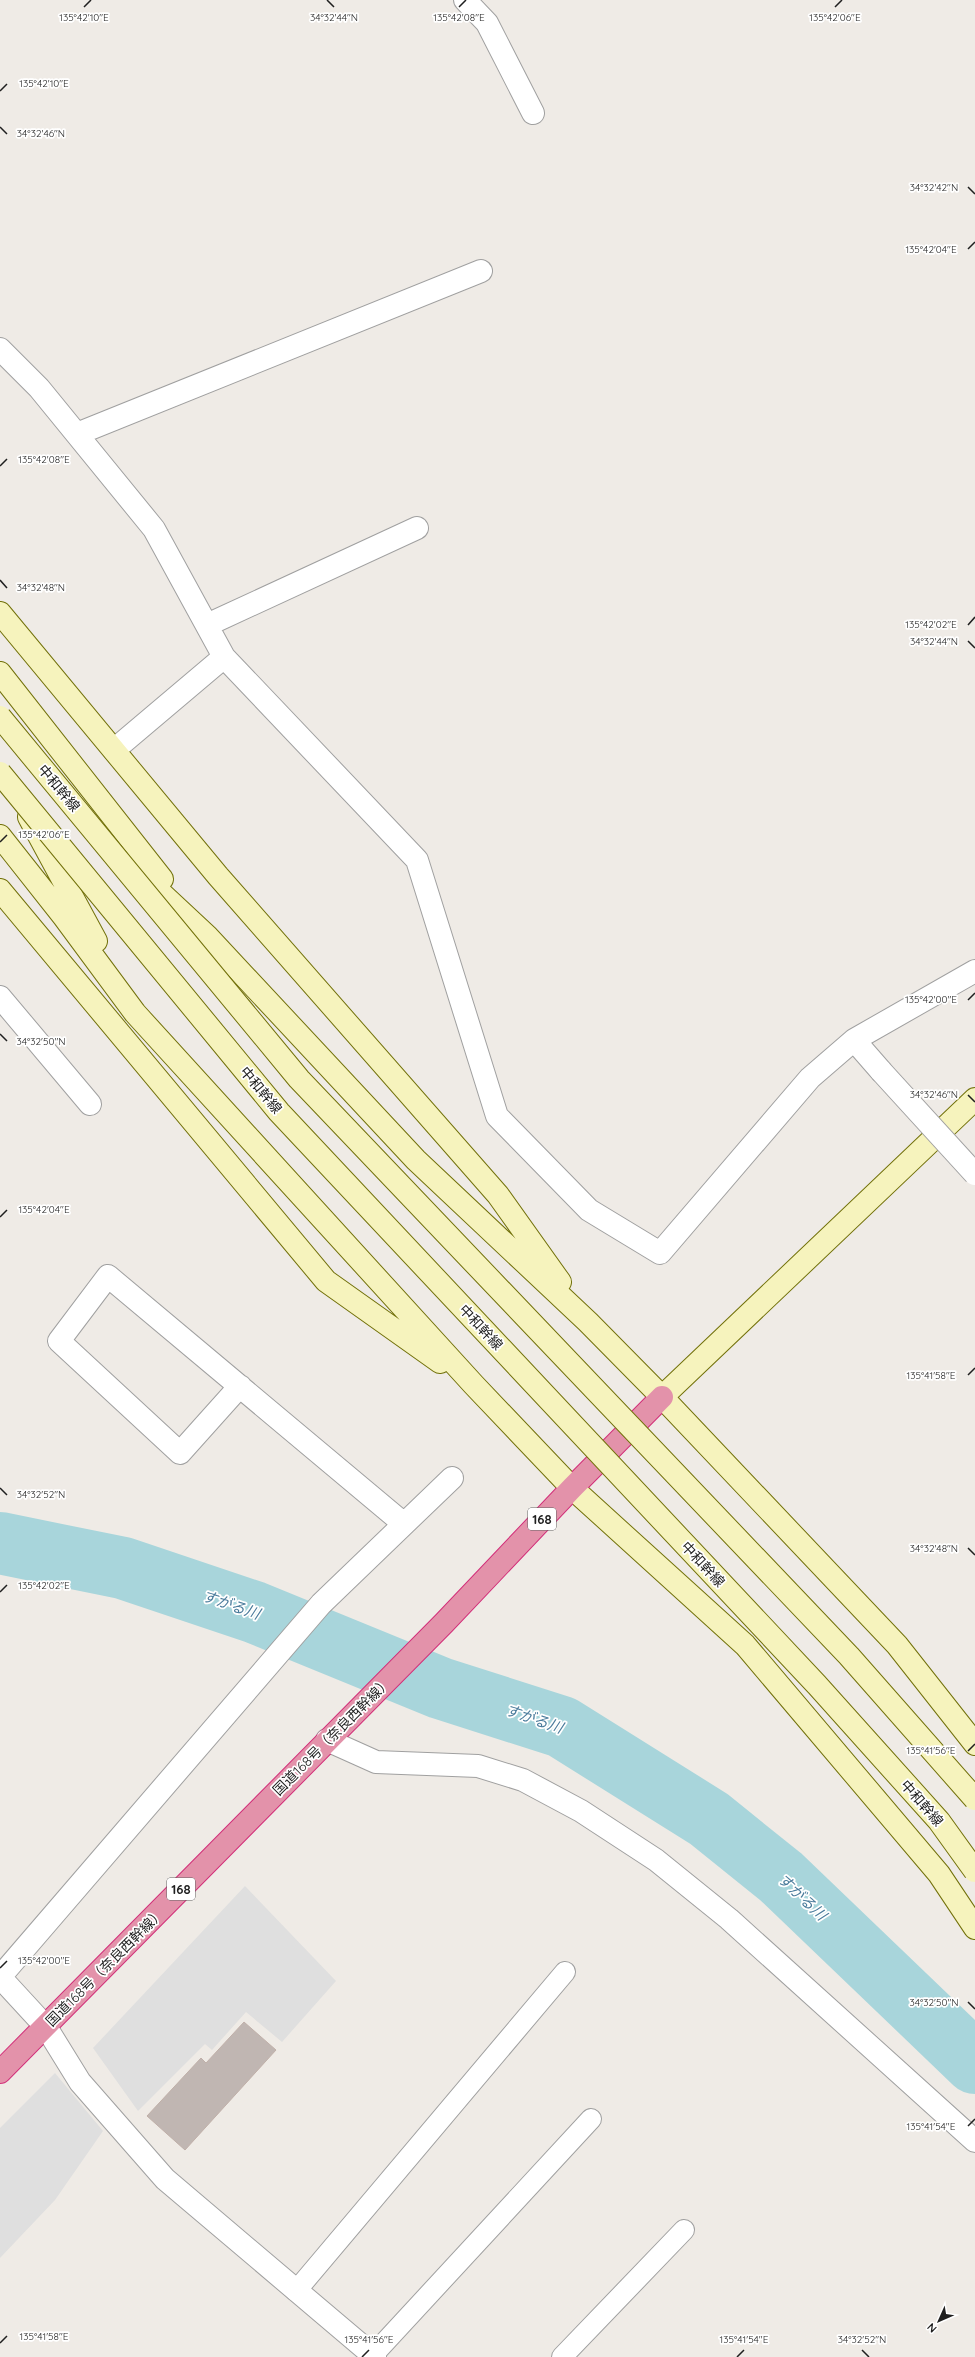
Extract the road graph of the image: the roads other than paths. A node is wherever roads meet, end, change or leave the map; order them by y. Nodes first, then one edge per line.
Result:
1 (466, 0) edge
2 (533, 113) dead end
3 (481, 271) dead end
4 (0, 349) edge
5 (77, 434) junction
6 (417, 528) dead end
7 (0, 613) edge
8 (206, 625) junction
9 (224, 657) junction
10 (0, 673) edge
11 (0, 717) edge
12 (0, 720) edge
13 (114, 750) junction
14 (0, 772) edge
15 (0, 836) edge
16 (0, 890) edge
17 (208, 936) junction
18 (975, 971) edge
19 (0, 998) edge
20 (135, 1013) junction
21 (854, 1040) junction
22 (975, 1099) edge
23 (90, 1104) dead end
24 (975, 1174) edge
25 (588, 1322) junction
26 (474, 1385) junction
27 (240, 1386) junction
28 (662, 1397) junction
29 (452, 1478) dead end
30 (572, 1488) junction
31 (404, 1524) junction
32 (328, 1740) junction
33 (975, 1744) edge
34 (975, 1799) edge
35 (975, 1871) edge
36 (975, 1928) edge
37 (565, 1972) dead end
38 (0, 1977) edge
39 (46, 2026) junction
40 (0, 2072) edge
41 (590, 2119) dead end
42 (975, 2141) edge
43 (684, 2230) dead end
44 (296, 2291) junction
45 (374, 2356) edge
46 (562, 2357) edge

1 - 2 street
3 - 5 street
4 - 5 street
5 - 8 street
6 - 8 street
7 - 13 main road
8 - 9 street
9 - 13 street
9 - 21 street
10 - 17 main road
11 - 34 main road, 中和幹線, bridge
12 - 17 main road
13 - 25 main road
14 - 20 main road
14 - 35 main road, 中和幹線, bridge
15 - 20 main road
16 - 26 main road
17 - 25 main road
18 - 21 street
19 - 23 street
20 - 26 main road
21 - 24 street, bridge
22 - 28 main road
25 - 28 main road
26 - 30 main road
27 - 27 street
27 - 31 street
28 - 30 highway, 国道168号（奈良西幹線） / 168
28 - 33 main road
29 - 31 street
30 - 32 highway, 国道168号（奈良西幹線） / 168
30 - 36 main road
31 - 38 street
32 - 39 highway, 国道168号（奈良西幹線） / 168
32 - 42 street
37 - 44 lane
38 - 39 street
39 - 40 highway, 国道168号（奈良西幹線） / 168
39 - 44 street
41 - 45 lane
43 - 46 lane
44 - 45 street

